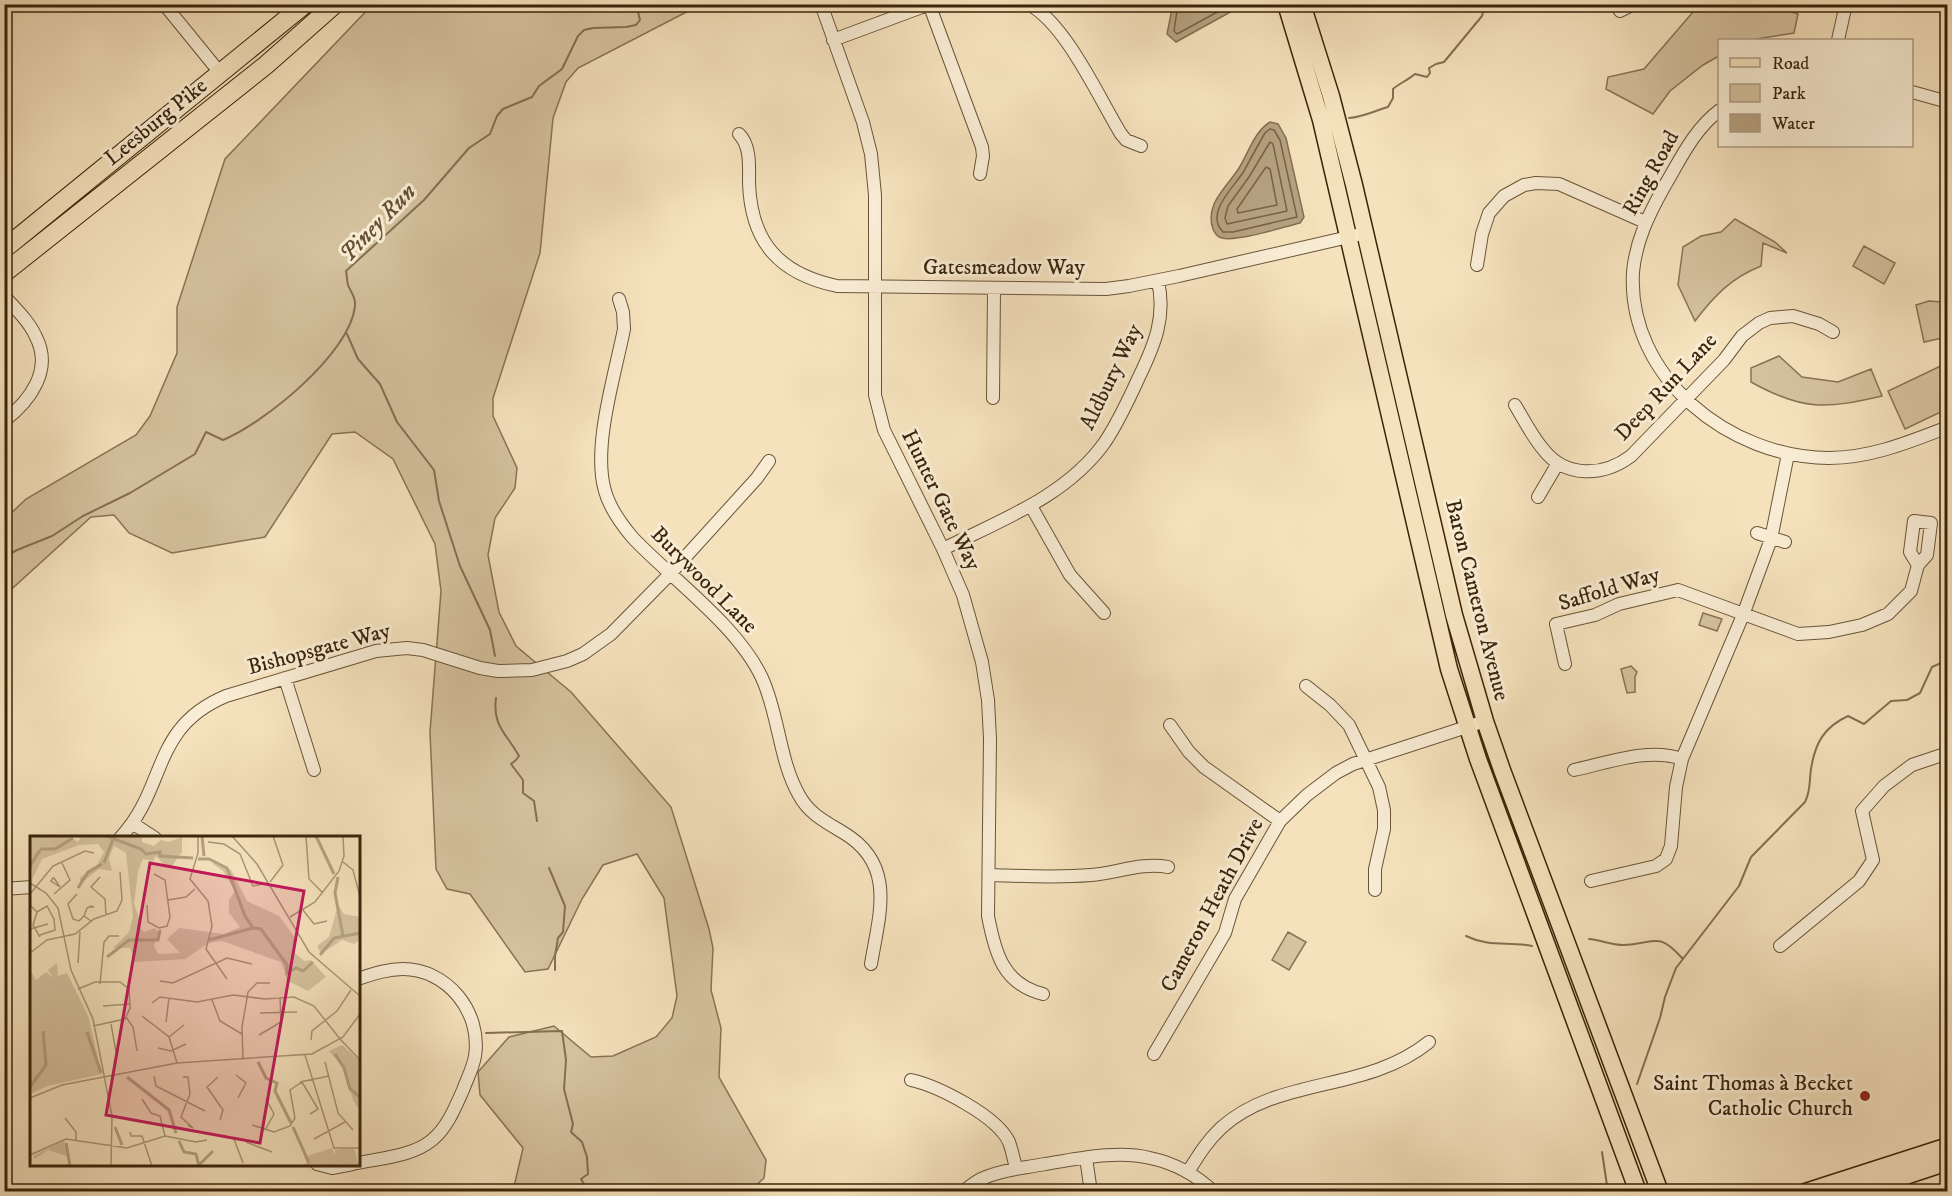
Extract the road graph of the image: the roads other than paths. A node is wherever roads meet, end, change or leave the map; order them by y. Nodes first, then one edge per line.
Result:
1 (164, 4) edge
2 (305, 4) edge
3 (335, 4) edge
4 (821, 4) edge
5 (1286, 4) edge
6 (1302, 4) edge
7 (1634, 4) edge
8 (1846, 4) edge
9 (930, 5) edge
10 (1036, 6) edge
11 (1620, 11) dead end
12 (1838, 39) edge
13 (833, 40) junction
14 (221, 74) junction
15 (1913, 93) edge
16 (1947, 102) edge
17 (1718, 111) edge
18 (739, 134) dead end
19 (1141, 147) dead end
20 (980, 174) dead end
21 (1645, 222) junction
22 (1366, 233) junction
23 (1348, 237) junction
24 (4, 249) edge
25 (1477, 265) dead end
26 (4, 273) edge
27 (1158, 281) junction
28 (875, 287) junction
29 (994, 289) junction
30 (4, 296) edge
31 (619, 299) dead end
32 (1833, 332) dead end
33 (993, 398) dead end
34 (1686, 400) junction
35 (1515, 405) dead end
36 (4, 421) edge
37 (1947, 427) edge
38 (1788, 454) junction
39 (769, 461) dead end
40 (1558, 463) junction
41 (1538, 497) dead end
42 (1031, 506) junction
43 (1757, 533) dead end
44 (1771, 539) junction
45 (1785, 542) dead end
46 (943, 549) junction
47 (1918, 565) dead end
48 (670, 574) junction
49 (1104, 614) dead end
50 (1743, 615) junction
51 (1564, 664) dead end
52 (285, 678) junction
53 (1306, 686) dead end
54 (1485, 721) junction
55 (1170, 725) dead end
56 (1467, 727) junction
57 (1947, 753) edge
58 (1365, 759) junction
59 (1682, 759) junction
60 (314, 770) dead end
61 (1574, 770) dead end
62 (1280, 821) junction
63 (132, 823) junction
64 (121, 836) edge
65 (152, 836) edge
66 (1168, 867) dead end
67 (989, 875) junction
68 (1591, 880) dead end
69 (30, 886) edge
70 (4, 889) edge
71 (1375, 890) dead end
72 (1780, 946) dead end
73 (871, 964) dead end
74 (360, 978) edge
75 (1042, 994) dead end
76 (1429, 1042) dead end
77 (1154, 1054) dead end
78 (911, 1080) dead end
79 (1947, 1146) edge
80 (1086, 1158) junction
81 (1947, 1162) edge
82 (360, 1163) edge
83 (324, 1166) edge
84 (342, 1166) edge
85 (1016, 1169) junction
86 (1188, 1172) junction
87 (963, 1191) edge
88 (1091, 1191) edge
89 (1214, 1191) edge
90 (1638, 1191) edge
91 (1659, 1191) edge
92 (1805, 1191) edge
93 (1857, 1191) edge

1 - 14 street
2 - 14 highway, Leesburg Pike
3 - 26 highway, Leesburg Pike
4 - 13 street, Hunter Gate Way
5 - 23 main road, Baron Cameron Avenue
6 - 22 main road, Baron Cameron Avenue
7 - 11 street
8 - 12 street
9 - 13 street
9 - 20 street
10 - 19 street
13 - 28 street, Hunter Gate Way
14 - 24 highway, Leesburg Pike
15 - 16 street
17 - 21 street, Ring Road
18 - 28 street, Gatesmeadow Way
21 - 25 street
21 - 34 street, Ring Road
22 - 23 street, Gatesmeadow Way
22 - 54 main road, Baron Cameron Avenue
23 - 27 street, Gatesmeadow Way
23 - 56 main road, Baron Cameron Avenue
27 - 29 street, Gatesmeadow Way
27 - 42 street, Aldbury Way
28 - 29 street, Gatesmeadow Way
28 - 46 street, Hunter Gate Way
29 - 33 street
30 - 36 street
31 - 48 street, Burywood Lane
32 - 34 street, Deep Run Lane
34 - 38 street, Ring Road
34 - 40 street, Deep Run Lane
35 - 40 street
37 - 38 street, Ring Road
38 - 44 street
39 - 48 street, Bishopsgate Way
40 - 41 street
42 - 46 street, Aldbury Way
42 - 49 street
43 - 44 street
44 - 45 street
44 - 50 street
46 - 67 street, Hunter Gate Way
47 - 50 street, Saffold Way
48 - 52 street, Bishopsgate Way
48 - 73 street, Burywood Lane
50 - 51 street, Saffold Way
50 - 59 street
52 - 60 street
52 - 63 street, Bishopsgate Way
53 - 58 street
54 - 56 street, Cameron Heath Drive
54 - 91 main road, Baron Cameron Avenue
55 - 62 street
56 - 58 street, Cameron Heath Drive
56 - 90 main road, Baron Cameron Avenue
57 - 72 street
58 - 62 street, Cameron Heath Drive
58 - 71 street
59 - 61 street
59 - 68 street
62 - 77 street, Cameron Heath Drive
63 - 64 street, Bishopsgate Way
63 - 65 street
66 - 67 street
67 - 75 street, Hunter Gate Way
69 - 70 street
74 - 82 street
76 - 86 street
78 - 85 street
79 - 92 main road
80 - 85 street
80 - 86 street
80 - 88 street
81 - 93 main road
83 - 84 street
85 - 87 street
86 - 89 street

